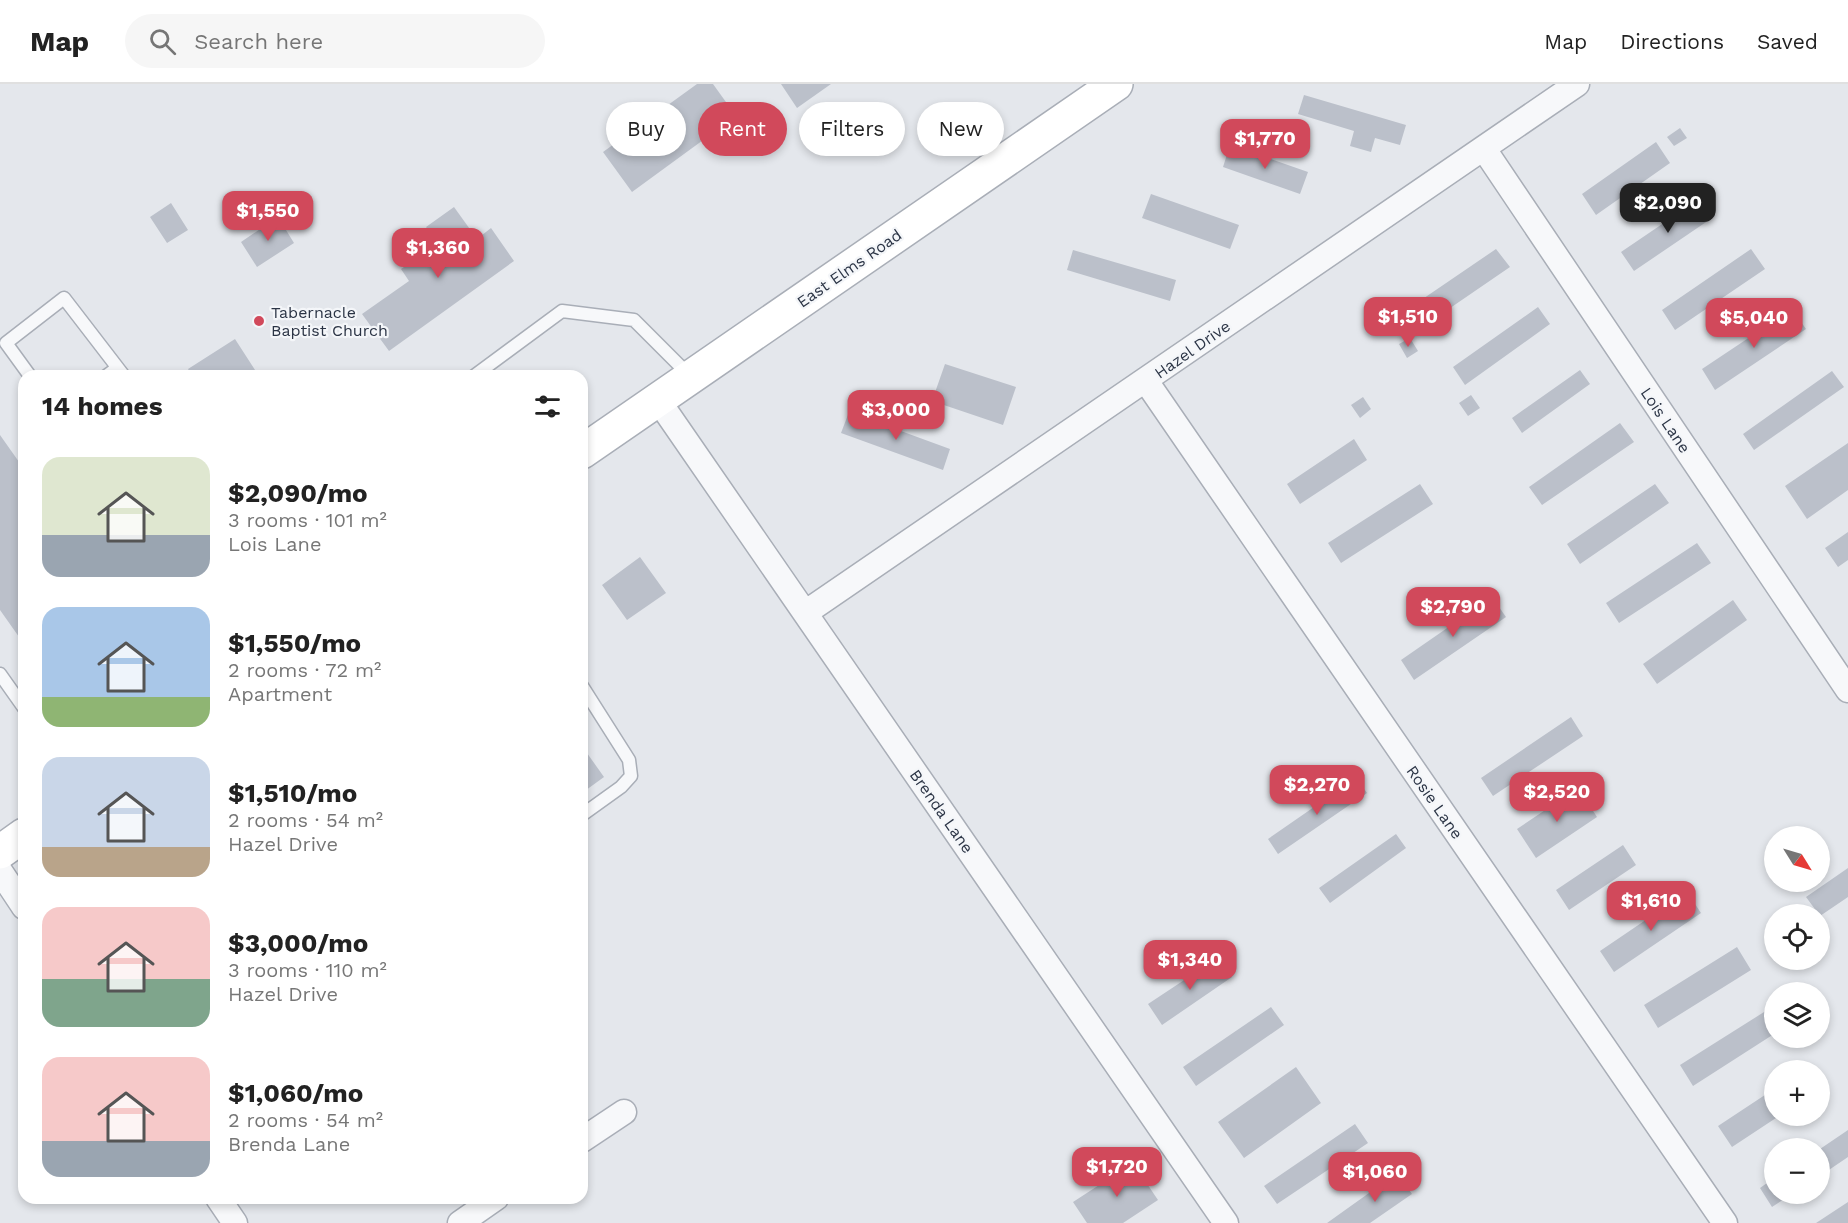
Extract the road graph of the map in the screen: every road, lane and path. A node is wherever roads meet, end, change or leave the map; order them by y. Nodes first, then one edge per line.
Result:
1 (1116, 84) edge
2 (1577, 84) edge
3 (1484, 149) junction
4 (26, 370) edge
5 (119, 370) edge
6 (482, 370) edge
7 (690, 377) junction
8 (1146, 381) junction
9 (658, 399) junction
10 (588, 448) edge
11 (806, 613) junction
12 (0, 674) edge
13 (1848, 690) edge
14 (588, 695) edge
15 (18, 700) edge
16 (588, 811) edge
17 (5, 851) edge
18 (18, 889) edge
19 (624, 1112) dead end
20 (588, 1136) edge
21 (222, 1204) edge
22 (487, 1204) edge
23 (235, 1223) edge
24 (460, 1223) edge
25 (1226, 1223) edge
26 (1725, 1223) edge

1 - 7 main road, East Elms Road
2 - 3 street, Hazel Drive
3 - 8 street, Hazel Drive
3 - 13 street, Lois Lane
4 - 5 lane
6 - 7 lane
7 - 9 main road, East Elms Road
8 - 11 street, Hazel Drive
8 - 26 street, Rosie Lane
9 - 10 main road, East Elms Road
9 - 11 street, Brenda Lane
11 - 25 street, Brenda Lane
12 - 15 lane
14 - 16 lane
17 - 18 street
19 - 20 street
21 - 23 street
22 - 24 street

